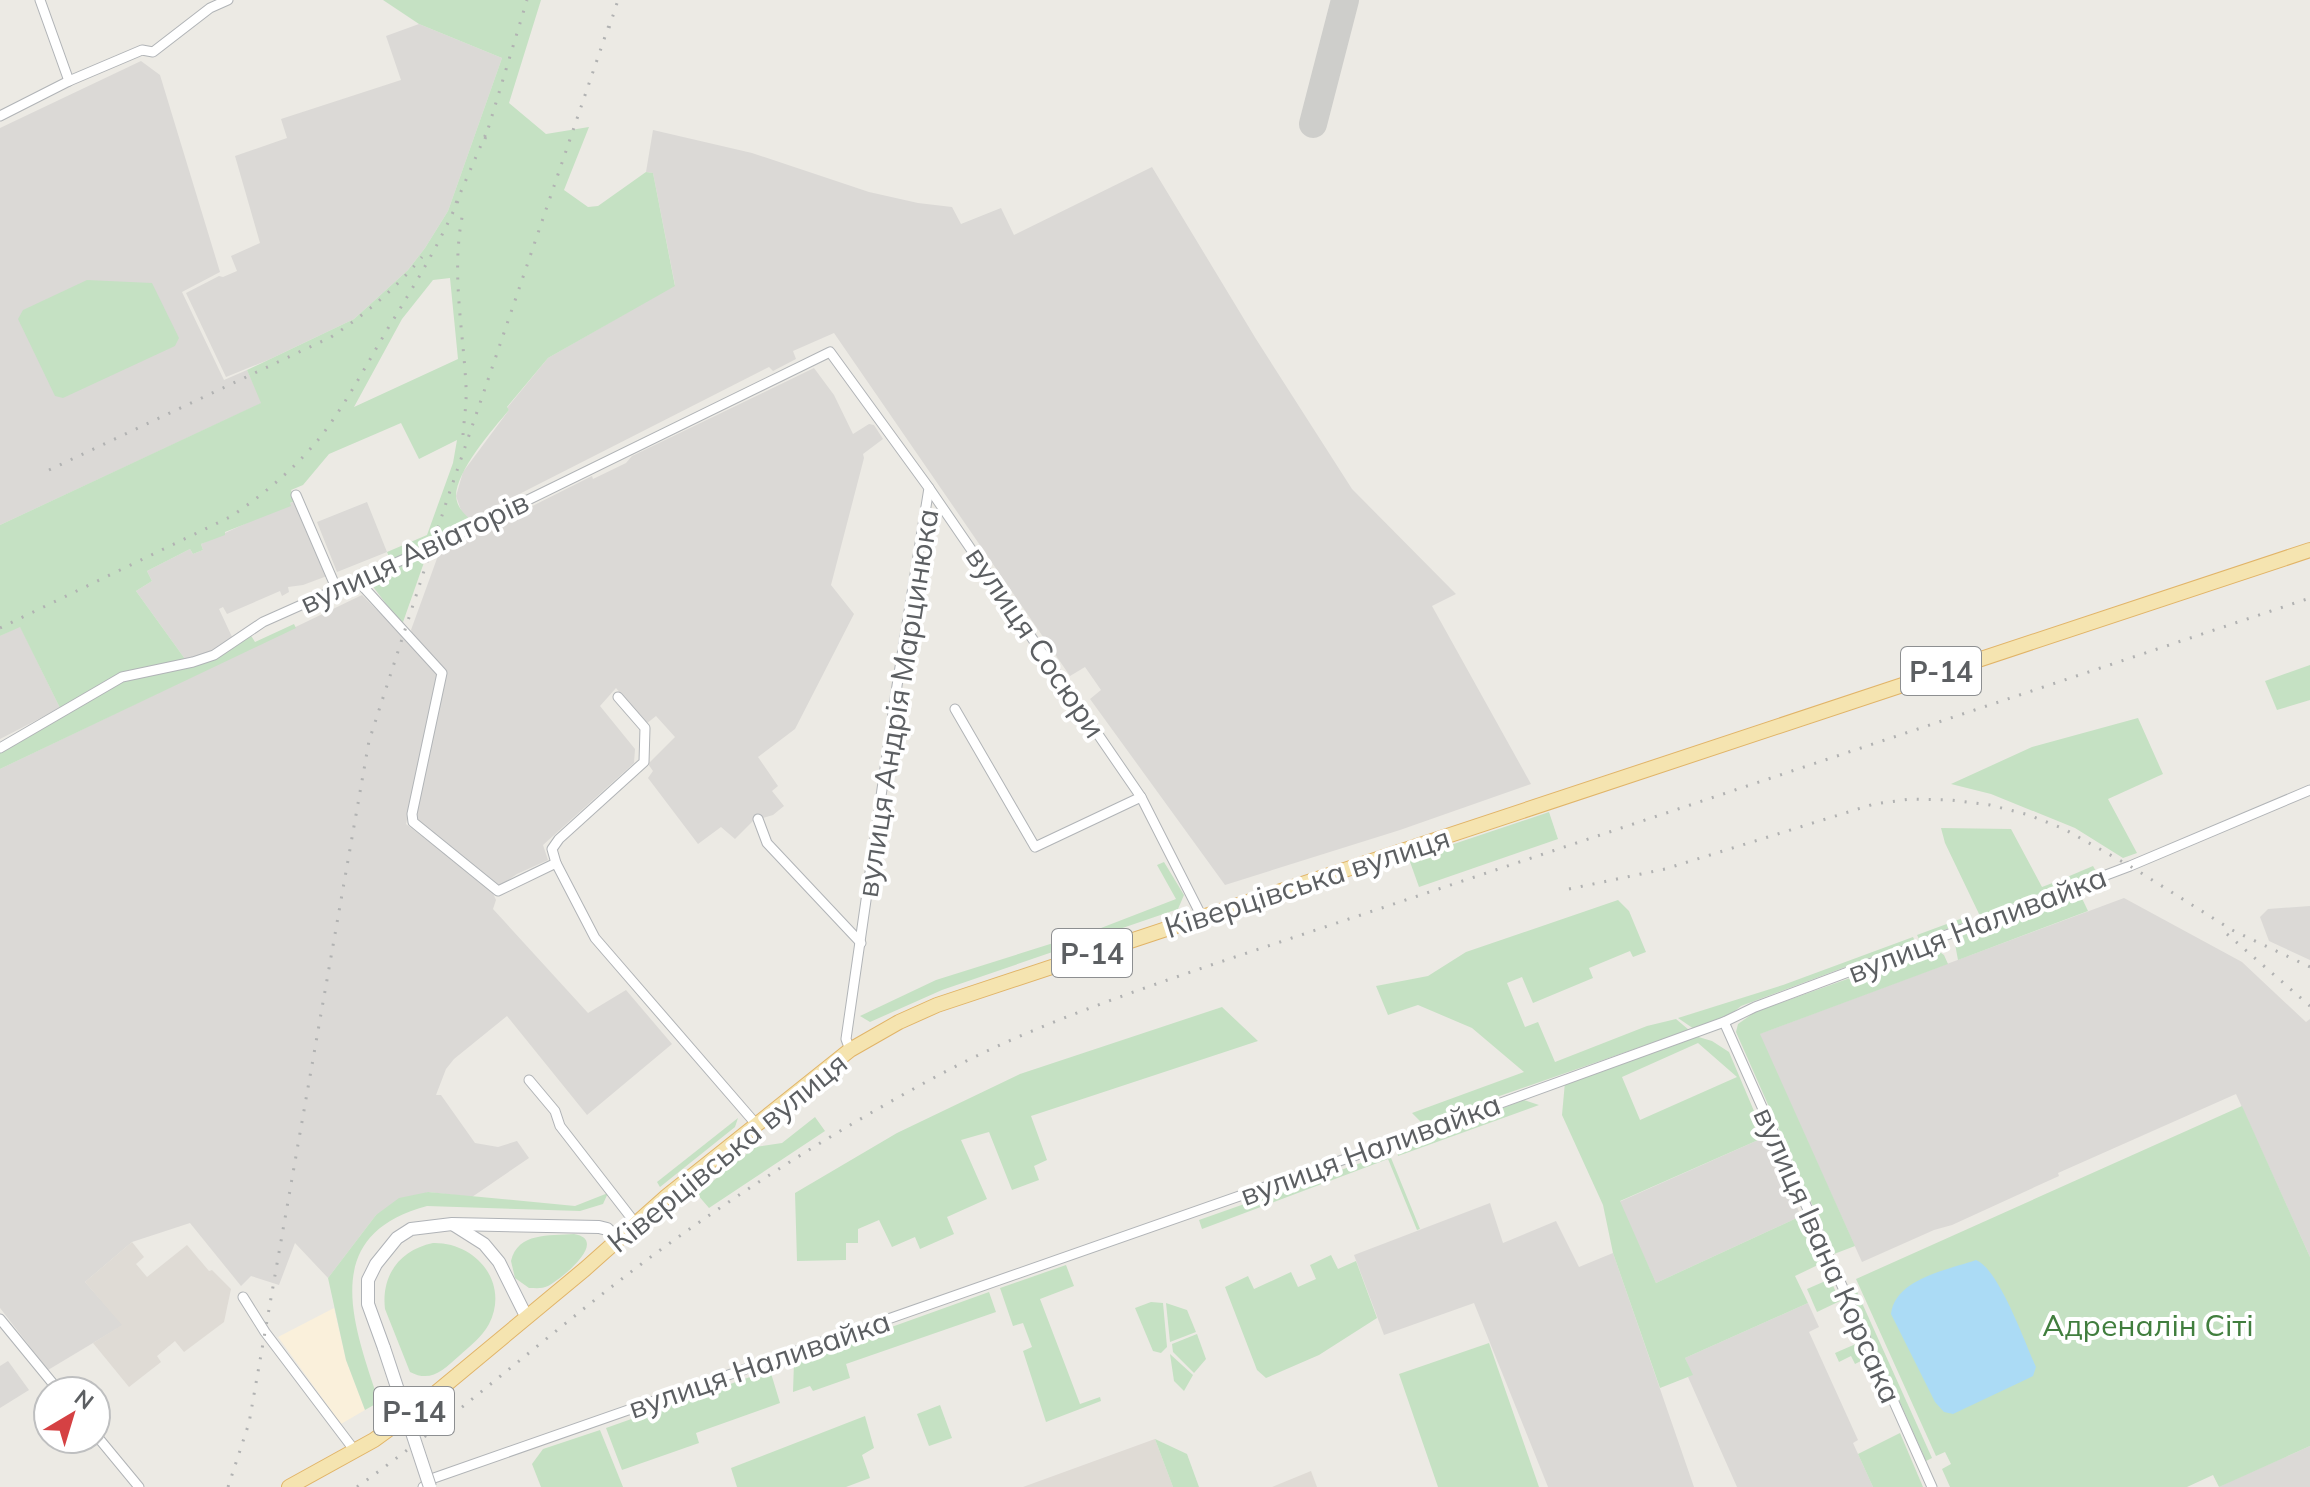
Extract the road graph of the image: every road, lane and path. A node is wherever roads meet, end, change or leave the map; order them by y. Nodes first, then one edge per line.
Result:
1 (40, 0) edge
2 (228, 0) edge
3 (69, 81) junction
4 (0, 116) edge
5 (830, 352) joint
6 (929, 488) junction
7 (296, 495) dead end
8 (2310, 550) edge
9 (357, 580) junction
10 (337, 590) junction
11 (618, 697) dead end
12 (955, 709) dead end
13 (0, 748) edge
14 (2310, 790) edge
15 (1141, 797) junction
16 (758, 819) dead end
17 (556, 863) junction
18 (1202, 917) junction
19 (861, 943) junction
20 (1724, 1022) junction
21 (850, 1050) junction
22 (529, 1080) dead end
23 (756, 1124) junction
24 (452, 1224) junction
25 (636, 1224) junction
26 (618, 1240) junction
27 (243, 1297) dead end
28 (526, 1316) junction
29 (0, 1319) edge
30 (46, 1375) edge
31 (355, 1451) junction
32 (112, 1454) edge
33 (139, 1487) edge
34 (289, 1487) edge
35 (423, 1487) edge
36 (430, 1487) edge
37 (1932, 1487) edge

1 - 3 street
2 - 3 street
3 - 4 street
5 - 6 street, вулиця Андрія Марцинюка
5 - 9 street, вулиця Авіаторів
6 - 15 street, вулиця Сосюри
6 - 19 street, вулиця Андрія Марцинюка
7 - 10 street
8 - 18 main road, Ківерцівська вулиця / Р-14
9 - 10 street, вулиця Авіаторів
9 - 17 street
10 - 13 street, вулиця Авіаторів
11 - 17 street
12 - 15 street
14 - 20 street, вулиця Наливайка
15 - 18 street, вулиця Сосюри
16 - 19 street, вулиця Андрія Марцинюка
17 - 23 street
18 - 21 main road, Ківерцівська вулиця / Р-14
19 - 21 street, вулиця Андрія Марцинюка
20 - 35 street, вулиця Наливайка
20 - 37 street, вулиця Івана Корсака
21 - 23 main road, Ківерцівська вулиця / Р-14
22 - 25 street
23 - 25 main road, Ківерцівська вулиця / Р-14
24 - 26 main road
24 - 28 main road
24 - 36 main road, bridge
25 - 26 main road, Ківерцівська вулиця / Р-14
26 - 28 main road, Ківерцівська вулиця / Р-14
27 - 31 street
28 - 31 main road, Ківерцівська вулиця / Р-14
29 - 30 street
31 - 34 main road, Ківерцівська вулиця / Р-14
32 - 33 street

